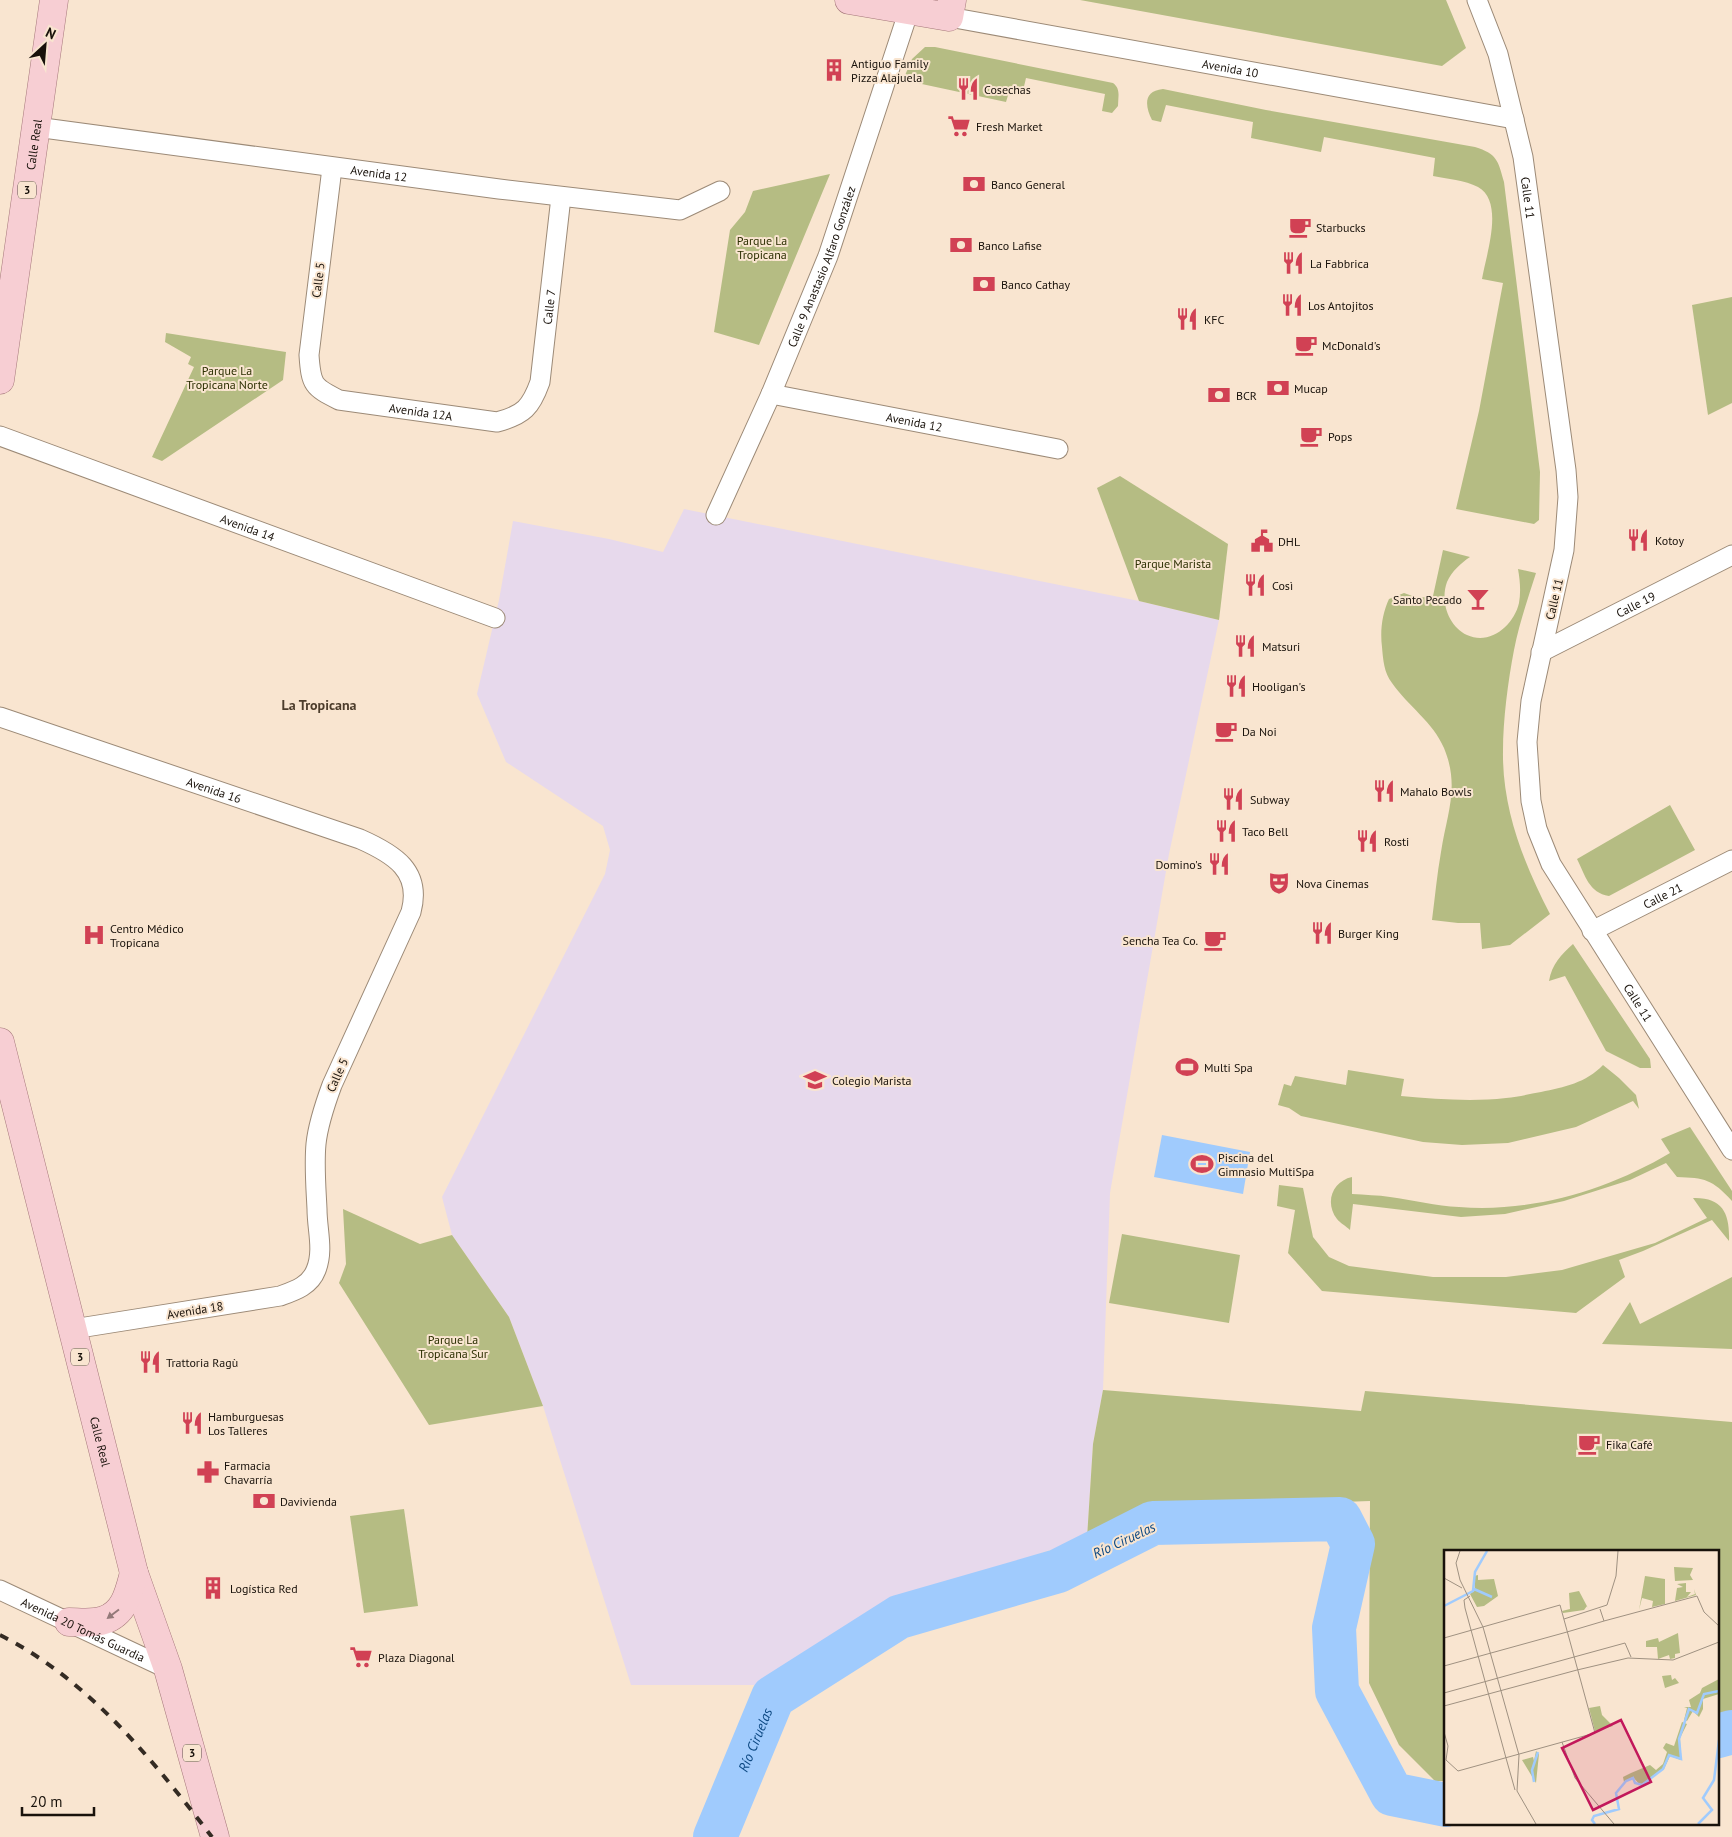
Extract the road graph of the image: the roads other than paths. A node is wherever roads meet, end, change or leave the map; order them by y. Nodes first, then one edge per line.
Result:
1 (54, 0) edge
2 (849, 0) edge
3 (1477, 0) edge
4 (950, 9) edge
5 (909, 10) junction
6 (1514, 119) junction
7 (36, 127) junction
8 (332, 168) junction
9 (720, 191) dead end
10 (561, 197) junction
11 (0, 380) edge
12 (319, 390) joint
13 (771, 394) junction
14 (523, 412) joint
15 (0, 436) edge
16 (1058, 449) dead end
17 (716, 515) dead end
18 (1732, 555) edge
19 (495, 618) dead end
20 (1541, 652) junction
21 (0, 716) edge
22 (1732, 860) edge
23 (413, 883) joint
24 (1592, 931) junction
25 (0, 1042) edge
26 (1732, 1150) edge
27 (312, 1278) joint
28 (73, 1329) junction
29 (134, 1573) junction
30 (0, 1590) edge
31 (69, 1622) junction
32 (168, 1669) junction
33 (215, 1837) edge

1 - 7 main road, Calle Real / 3
2 - 5 main road
3 - 6 street, Calle 11
4 - 5 main road
4 - 6 street, Avenida 10
5 - 13 street, Calle 9 Anastasio Alfaro González
6 - 20 street, Calle 11
7 - 8 street, Avenida 12
7 - 11 main road, Calle Real / 3
8 - 10 street, Avenida 12
8 - 12 street, Calle 5
9 - 10 street, Avenida 12
10 - 14 street, Calle 7
12 - 14 street, Avenida 12A
13 - 16 street, Avenida 12
13 - 17 street, Calle 9 Anastasio Alfaro González
15 - 19 street, Avenida 14
18 - 20 street, Calle 19
20 - 24 street, Calle 11
21 - 23 street, Avenida 16
22 - 24 street, Calle 21
23 - 27 street, Calle 5
24 - 26 street, Calle 11
25 - 28 main road, Calle Real / 3
27 - 28 street, Avenida 18
28 - 29 main road, Calle Real / 3
29 -> 31 main road
29 - 32 main road, Calle Real / 3
30 - 31 street, Avenida 20 Tomás Guardia
31 - 32 street, Avenida 20 Tomás Guardia
32 - 33 main road, Calle Real / 3

